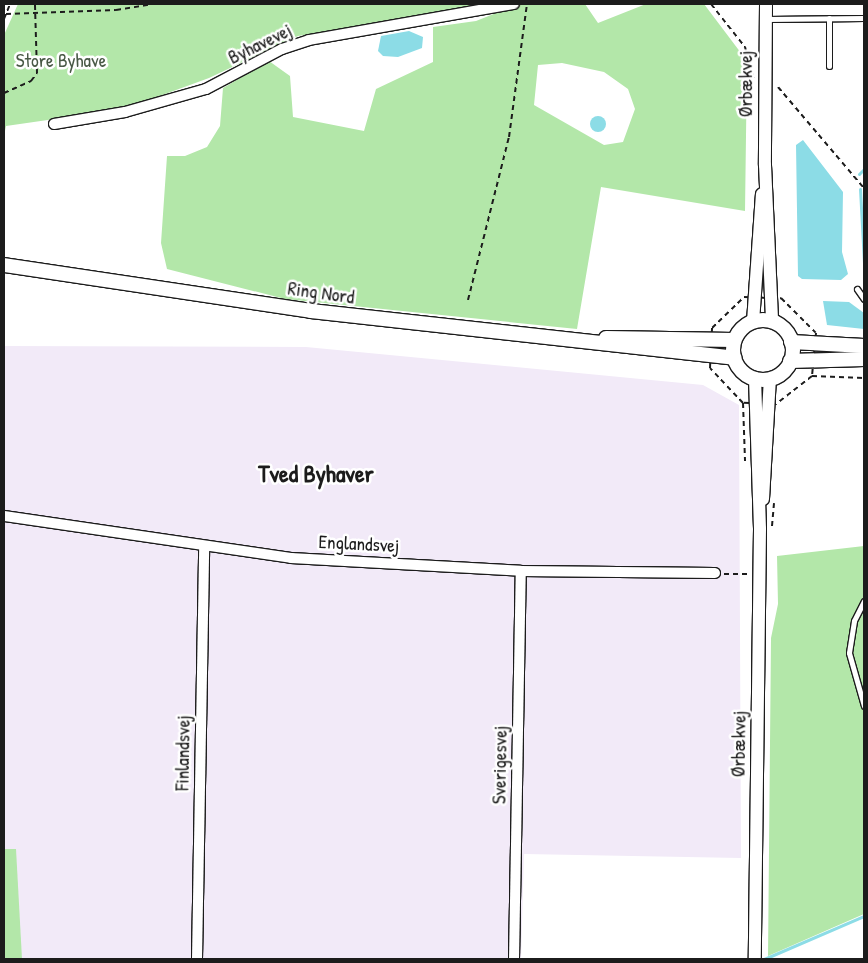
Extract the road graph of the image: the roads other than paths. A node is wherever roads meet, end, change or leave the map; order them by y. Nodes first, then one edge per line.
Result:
1 (514, 4) edge
2 (766, 4) edge
3 (829, 18) junction
4 (864, 18) edge
5 (766, 19) junction
6 (829, 66) dead end
7 (54, 124) dead end
8 (765, 165) junction
9 (4, 256) edge
10 (4, 265) edge
11 (69, 272) junction
12 (858, 289) dead end
13 (864, 299) edge
14 (772, 321) junction
15 (754, 322) junction
16 (570, 339) junction
17 (734, 340) junction
18 (791, 342) junction
19 (864, 346) edge
20 (734, 358) junction
21 (864, 359) edge
22 (790, 361) junction
23 (755, 378) junction
24 (770, 379) junction
25 (4, 516) edge
26 (760, 529) junction
27 (204, 547) junction
28 (521, 571) junction
29 (714, 573) road end
30 (864, 601) edge
31 (862, 695) edge
32 (864, 706) edge
33 (197, 959) edge
34 (514, 959) edge
35 (755, 959) edge

1 - 7 street, Byhavevej
2 - 5 street, Ørbækvej
3 - 4 lane
3 - 5 lane
3 - 6 lane
5 - 8 street, Ørbækvej
8 - 14 street, Ørbækvej
8 - 15 street, Ørbækvej
9 - 11 main road, Ring Nord
10 - 11 main road, Ring Nord
11 - 16 main road, Ring Nord
12 - 13 lane
14 - 15 main road
14 - 18 main road
15 - 17 main road
16 - 17 main road, Ring Nord
16 - 20 main road, Ring Nord
17 - 20 main road
18 - 19 main road
18 - 22 main road
20 - 23 main road
21 - 22 main road
22 - 24 main road
23 - 24 main road
23 - 26 street, Ørbækvej
24 - 26 street, Ørbækvej
25 - 27 street, Englandsvej
26 - 35 street, Ørbækvej
27 - 28 street, Englandsvej
27 - 33 street, Finlandsvej
28 - 29 street, Englandsvej
28 - 34 street, Sverigesvej
30 - 31 lane
31 - 32 lane

